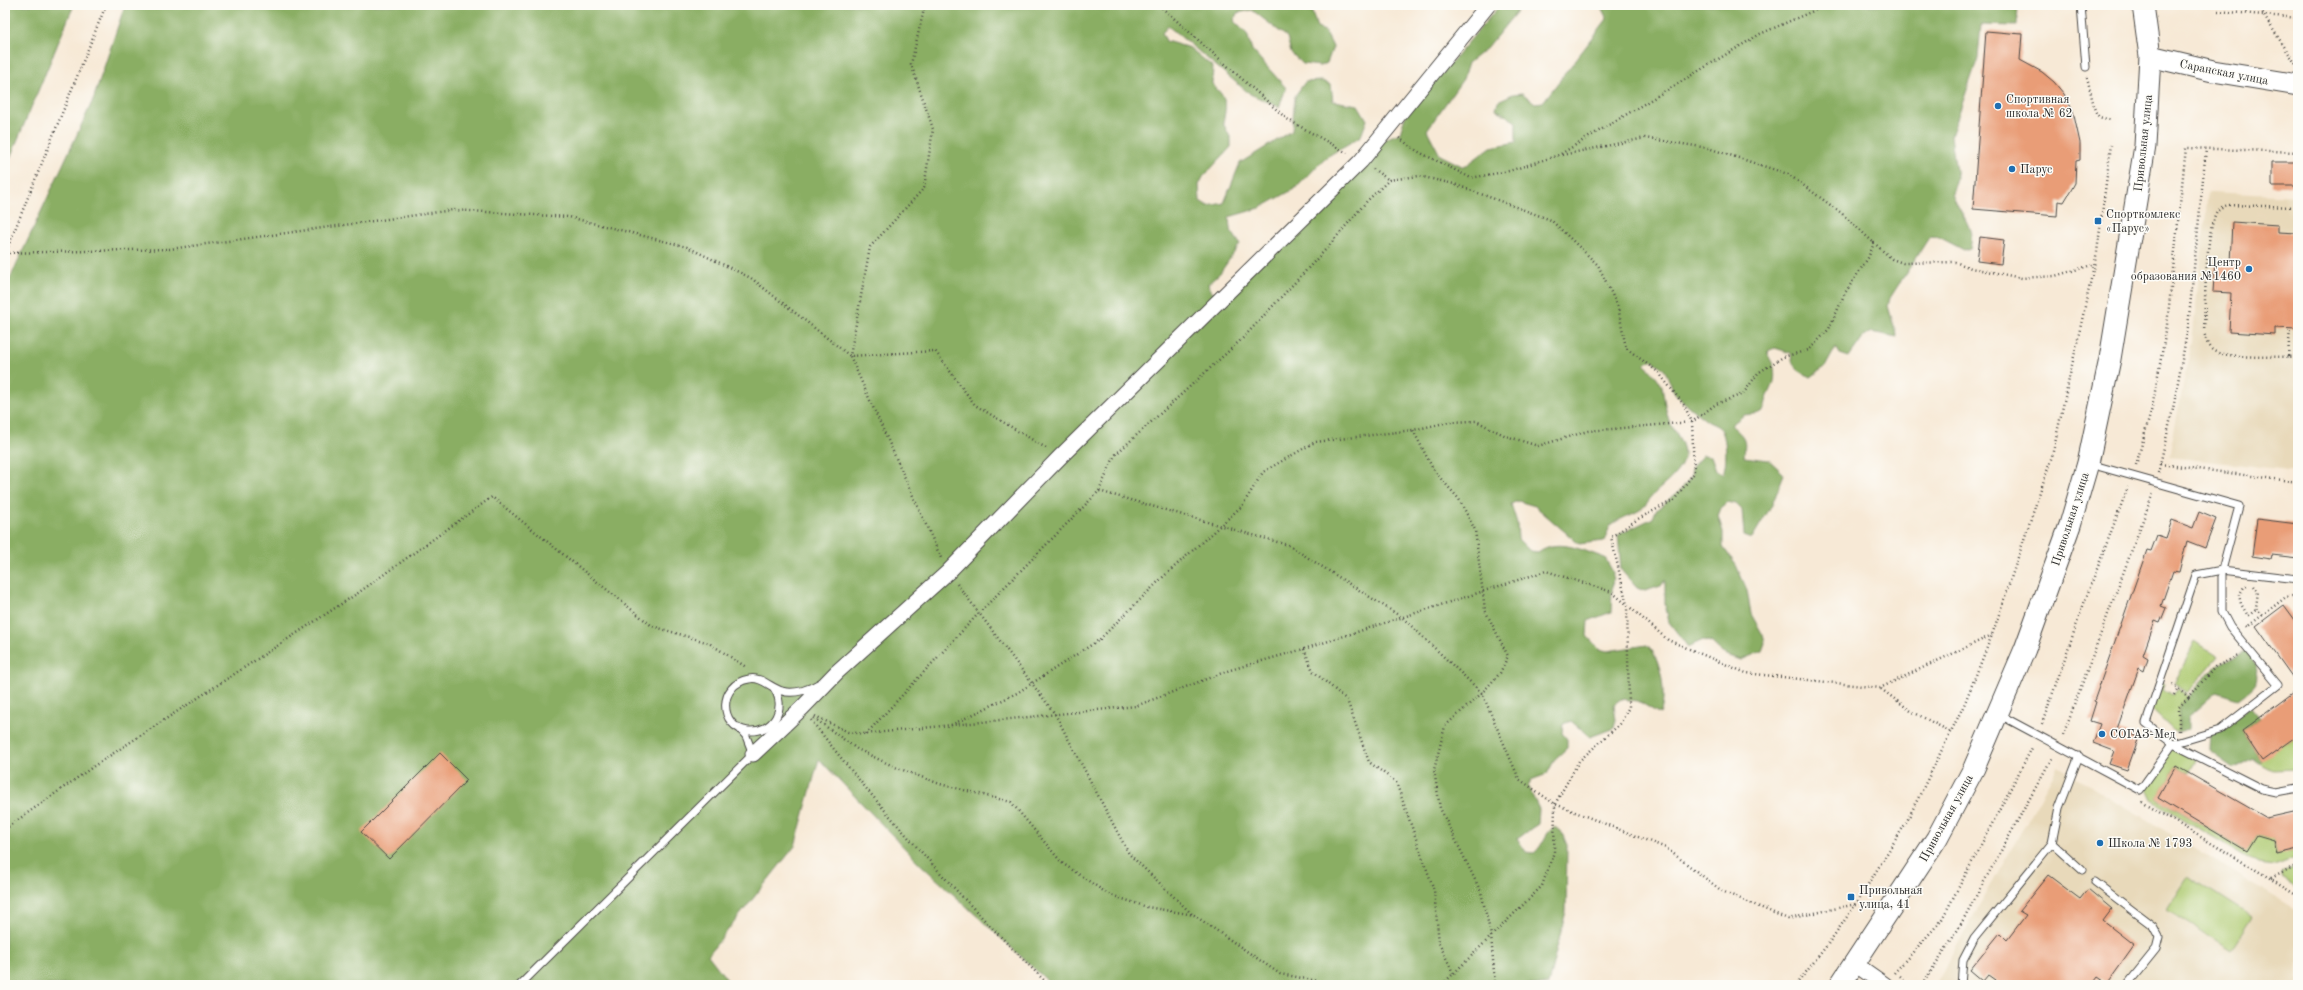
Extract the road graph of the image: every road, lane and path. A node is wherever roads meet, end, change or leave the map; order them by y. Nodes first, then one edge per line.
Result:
1 (106, 5) edge
2 (925, 5) edge
3 (1159, 5) edge
4 (1488, 5) edge
5 (1827, 5) edge
6 (2081, 5) edge
7 (2143, 5) edge
8 (2260, 5) edge
9 (2218, 11) dead end
10 (2264, 16) junction
11 (2298, 18) edge
12 (2150, 56) junction
13 (2086, 67) joint
14 (2298, 68) edge
15 (2298, 85) edge
16 (2110, 120) dead end
17 (1387, 129) junction
18 (2111, 145) dead end
19 (2206, 149) junction
20 (2298, 152) edge
21 (1559, 155) junction
22 (1362, 161) junction
23 (1389, 180) junction
24 (2298, 207) edge
25 (1874, 243) junction
26 (5, 254) edge
27 (2095, 264) junction
28 (2290, 328) dead end
29 (850, 356) junction
30 (2288, 356) junction
31 (2298, 357) edge
32 (1692, 422) junction
33 (1413, 430) junction
34 (1060, 457) junction
35 (2088, 463) junction
36 (2160, 464) junction
37 (2133, 475) junction
38 (2298, 482) edge
39 (2156, 483) junction
40 (1099, 491) junction
41 (1220, 526) junction
42 (2222, 570) junction
43 (948, 572) junction
44 (2256, 574) junction
45 (2298, 579) edge
46 (2253, 584) junction
47 (1484, 591) junction
48 (2298, 595) edge
49 (1627, 605) junction
50 (2257, 609) junction
51 (979, 613) junction
52 (2262, 616) junction
53 (1404, 618) junction
54 (2242, 621) dead end
55 (1992, 636) junction
56 (1304, 649) junction
57 (2249, 650) junction
58 (753, 672) dead end
59 (837, 672) junction
60 (2162, 678) junction
61 (1032, 683) junction
62 (772, 687) junction
63 (1880, 688) junction
64 (2178, 689) junction
65 (1482, 693) junction
66 (2174, 695) dead end
67 (2189, 697) junction
68 (802, 708) junction
69 (1055, 714) junction
70 (1998, 714) junction
71 (949, 726) junction
72 (738, 727) junction
73 (1951, 732) junction
74 (865, 734) junction
75 (2038, 736) junction
76 (2176, 743) junction
77 (2059, 745) junction
78 (753, 754) junction
79 (2079, 756) junction
80 (2298, 788) edge
81 (2140, 790) junction
82 (1556, 804) junction
83 (5, 829) edge
84 (2052, 843) junction
85 (2298, 866) edge
86 (2082, 870) dead end
87 (2271, 878) junction
88 (2095, 882) dead end
89 (2298, 895) edge
90 (1856, 904) junction
91 (1194, 915) junction
92 (1491, 935) junction
93 (1855, 964) junction
94 (1453, 973) junction
95 (520, 985) edge
96 (1049, 985) edge
97 (1340, 985) edge
98 (1442, 985) edge
99 (1495, 985) edge
100 (1796, 985) edge
101 (1840, 985) edge
102 (1885, 985) edge
103 (1909, 985) edge
104 (1922, 985) edge
105 (1961, 985) edge
106 (2127, 985) edge

1 - 26 path
2 - 29 path
3 - 22 path
4 - 17 street
5 - 21 path
6 - 13 lane
7 - 12 main road, Привольная улица
8 - 10 path
9 - 10 path
10 - 11 path
10 - 14 path
12 - 15 main road, Саранская улица
12 - 35 main road, Привольная улица
13 - 16 path
17 - 21 path
17 - 22 street
18 - 27 path
19 - 20 path
19 - 36 path
19 - 37 path
21 - 25 path
22 - 23 path
22 - 34 street
23 - 32 path
23 - 40 path
24 - 30 path
25 - 27 path
25 - 32 path
26 - 29 path
27 - 55 path
28 - 30 path
29 - 34 path
29 - 43 path
30 - 31 path
32 - 33 path
32 - 49 path
33 - 41 path
33 - 47 path
34 - 43 street
35 - 37 lane
35 - 70 main road, Привольная улица
36 - 38 path
36 - 39 path
37 - 39 lane
37 - 75 path
39 - 42 lane
39 - 77 path
40 - 41 path
40 - 51 path
41 - 53 path
41 - 61 path
42 - 44 lane
42 - 57 lane
42 - 60 lane
43 - 51 path
43 - 59 street
44 - 45 lane
44 - 46 path
46 - 50 path
46 - 50 path
47 - 49 path
47 - 53 path
47 - 65 path
48 - 52 path
49 - 63 path
49 - 82 path
50 - 52 path
51 - 61 path
51 - 74 path
52 - 54 path
53 - 56 path
53 - 65 path
55 - 63 path
55 - 73 path
56 - 69 path
56 - 94 path
57 - 67 path
57 - 76 lane
58 - 83 path
59 - 62 lane
59 - 68 street
60 - 64 path
60 - 76 lane
61 - 69 path
61 - 71 path
62 - 72 lane
62 - 72 lane
63 - 73 path
64 - 66 path
64 - 67 path
65 - 82 path
65 - 92 path
67 - 76 path
68 - 74 path
68 - 78 street
68 - 91 path
68 - 96 path
69 - 71 path
69 - 91 path
70 - 75 lane
70 - 93 main road, Привольная улица
71 - 74 path
72 - 78 lane
73 - 90 path
75 - 77 lane
75 - 103 path
76 - 80 lane
76 - 81 lane
77 - 79 lane
77 - 104 path
78 - 95 lane
79 - 81 lane
79 - 84 lane
81 - 87 path
82 - 90 path
82 - 92 path
84 - 86 lane
84 - 105 lane
85 - 87 path
87 - 89 path
88 - 106 lane
90 - 100 path
91 - 97 path
92 - 94 path
92 - 99 path
93 - 101 main road, Привольная улица
93 - 102 street
94 - 98 path

